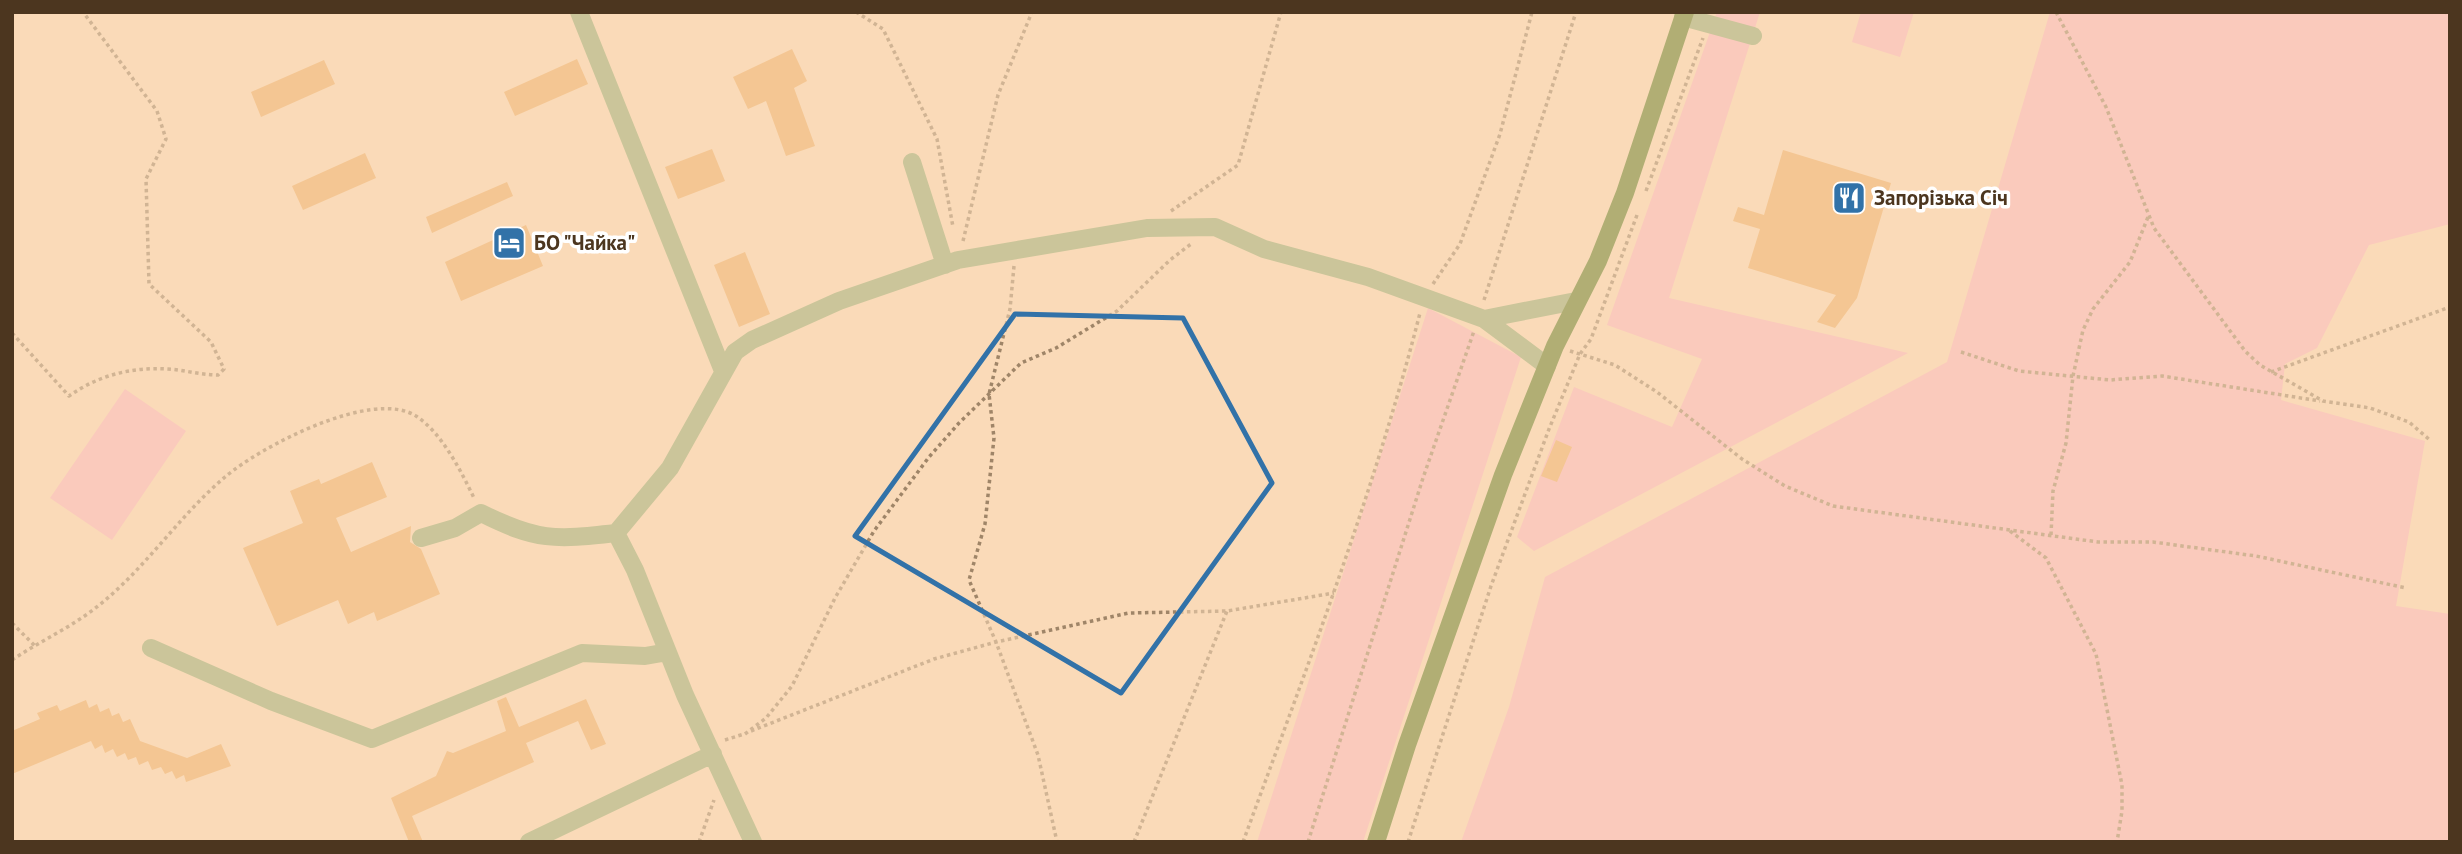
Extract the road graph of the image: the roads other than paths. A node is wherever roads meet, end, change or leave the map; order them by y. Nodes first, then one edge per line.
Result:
1 (579, 12) edge
2 (1684, 15) edge
3 (1753, 36) dead end
4 (912, 162) dead end
5 (952, 262) junction
6 (1576, 302) junction
7 (1481, 318) junction
8 (1547, 366) junction
9 (723, 371) junction
10 (616, 533) junction
11 (421, 538) dead end
12 (152, 648) dead end
13 (668, 652) junction
14 (711, 750) junction
15 (529, 842) edge
16 (752, 842) edge
17 (1376, 842) edge

1 - 9 street
2 - 3 street
2 - 6 main road
4 - 5 street
5 - 7 street
5 - 9 street
6 - 7 street
6 - 8 main road
7 - 8 street
8 - 17 main road
9 - 10 street
10 - 11 street
10 - 13 street
12 - 13 street
13 - 14 street
14 - 15 street
14 - 16 street

